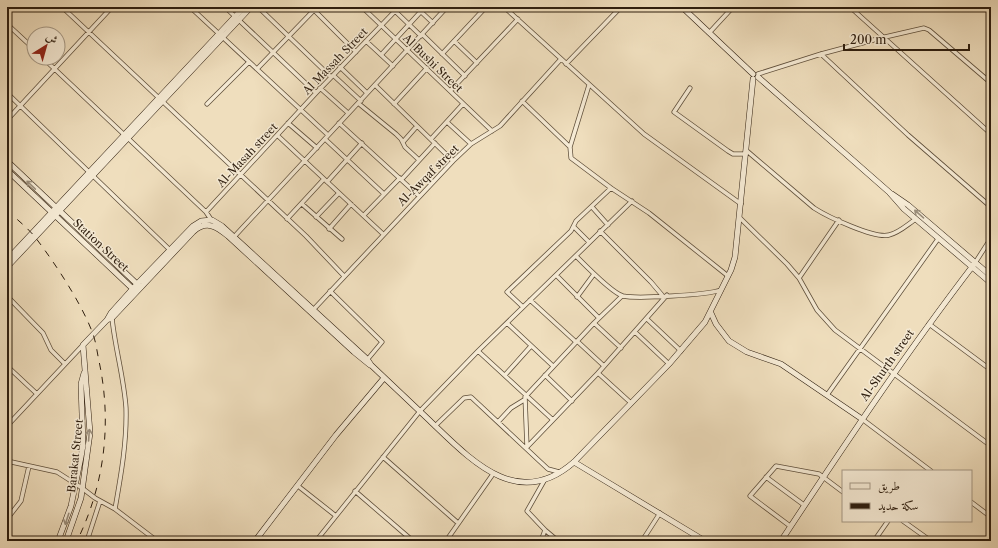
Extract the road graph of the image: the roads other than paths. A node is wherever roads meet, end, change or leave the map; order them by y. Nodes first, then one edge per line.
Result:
1 (62, 7) edge
2 (112, 7) edge
3 (190, 7) edge
4 (225, 7) edge
5 (244, 7) edge
6 (251, 7) edge
7 (258, 7) edge
8 (311, 7) edge
9 (399, 7) edge
10 (416, 7) edge
11 (425, 7) edge
12 (486, 7) edge
13 (504, 7) edge
14 (621, 7) edge
15 (682, 7) edge
16 (733, 7) edge
17 (850, 7) edge
18 (365, 8) edge
19 (445, 8) edge
20 (315, 9) edge
21 (395, 11) junction
22 (421, 11) junction
23 (237, 18) junction
24 (518, 19) junction
25 (433, 23) junction
26 (7, 24) edge
27 (409, 24) junction
28 (381, 25) junction
29 (89, 32) junction
30 (710, 33) junction
31 (221, 35) junction
32 (422, 35) junction
33 (289, 37) junction
34 (885, 37) junction
35 (396, 39) junction
36 (366, 41) junction
37 (454, 41) junction
38 (26, 42) edge
39 (408, 50) junction
40 (356, 52) junction
41 (273, 53) junction
42 (442, 54) junction
43 (821, 54) junction
44 (381, 55) junction
45 (561, 59) junction
46 (249, 62) junction
47 (477, 63) junction
48 (566, 64) junction
49 (393, 66) junction
50 (340, 67) junction
51 (55, 68) junction
52 (427, 68) junction
53 (257, 69) junction
54 (332, 76) junction
55 (465, 76) junction
56 (756, 76) junction
57 (991, 83) edge
58 (375, 85) junction
59 (589, 85) junction
60 (320, 88) junction
61 (690, 88) dead end
62 (450, 91) junction
63 (7, 93) edge
64 (316, 93) junction
65 (368, 93) junction
66 (160, 100) junction
67 (522, 101) junction
68 (360, 102) junction
69 (207, 104) dead end
70 (394, 104) junction
71 (463, 104) junction
72 (20, 106) junction
73 (301, 110) junction
74 (348, 113) junction
75 (7, 120) edge
76 (447, 122) junction
77 (288, 123) junction
78 (339, 123) junction
79 (417, 126) junction
80 (492, 131) junction
81 (991, 134) edge
82 (278, 135) junction
83 (328, 135) junction
84 (126, 137) junction
85 (325, 139) junction
86 (431, 139) junction
87 (403, 142) junction
88 (362, 143) junction
89 (435, 143) junction
90 (471, 144) junction
91 (570, 146) junction
92 (316, 148) junction
93 (747, 152) junction
94 (306, 160) junction
95 (347, 160) junction
96 (419, 160) junction
97 (453, 161) junction
98 (7, 162) edge
99 (7, 170) edge
100 (92, 173) junction
101 (240, 175) junction
102 (401, 178) junction
103 (326, 180) junction
104 (611, 188) junction
105 (889, 192) junction
106 (338, 193) junction
107 (384, 194) junction
108 (419, 196) junction
109 (268, 201) junction
110 (632, 201) junction
111 (302, 204) junction
112 (352, 204) junction
113 (741, 204) junction
114 (592, 207) junction
115 (991, 207) edge
116 (55, 212) junction
117 (206, 212) junction
118 (364, 215) junction
119 (316, 218) junction
120 (740, 218) junction
121 (287, 219) junction
122 (839, 220) junction
123 (916, 220) junction
124 (212, 222) junction
125 (608, 225) junction
126 (574, 227) junction
127 (330, 228) junction
128 (600, 232) junction
129 (383, 234) junction
130 (233, 238) junction
131 (991, 238) edge
132 (938, 239) junction
133 (342, 240) dead end
134 (589, 242) junction
135 (170, 250) junction
136 (576, 256) junction
137 (7, 260) edge
138 (973, 266) junction
139 (7, 267) edge
140 (594, 274) junction
141 (344, 276) junction
142 (556, 276) junction
143 (728, 276) junction
144 (991, 276) edge
145 (799, 278) junction
146 (991, 283) edge
147 (138, 286) junction
148 (134, 290) junction
149 (721, 290) junction
150 (290, 291) junction
151 (330, 291) junction
152 (664, 295) junction
153 (7, 296) edge
154 (622, 296) junction
155 (577, 297) junction
156 (530, 300) junction
157 (523, 307) junction
158 (313, 310) junction
159 (711, 312) junction
160 (110, 317) junction
161 (599, 318) junction
162 (648, 319) junction
163 (507, 323) junction
164 (594, 323) junction
165 (929, 324) junction
166 (635, 332) junction
167 (576, 341) junction
168 (83, 345) junction
169 (531, 346) junction
170 (621, 348) junction
171 (860, 350) junction
172 (478, 351) junction
173 (681, 351) junction
174 (366, 361) junction
175 (65, 364) junction
176 (668, 364) junction
177 (7, 366) edge
178 (553, 366) junction
179 (604, 366) junction
180 (85, 370) junction
181 (991, 370) edge
182 (598, 373) junction
183 (893, 374) junction
184 (505, 375) junction
185 (545, 375) junction
186 (384, 378) junction
187 (37, 394) junction
188 (526, 395) junction
189 (827, 395) junction
190 (524, 400) junction
191 (572, 401) junction
192 (631, 403) junction
193 (420, 411) junction
194 (862, 419) junction
195 (553, 420) junction
196 (498, 422) junction
197 (7, 426) edge
198 (435, 426) junction
199 (991, 446) edge
200 (527, 447) junction
201 (383, 457) junction
202 (7, 461) edge
203 (574, 462) junction
204 (29, 466) junction
205 (925, 469) edge
206 (561, 472) junction
207 (493, 474) junction
208 (766, 477) junction
209 (823, 477) junction
210 (544, 480) junction
211 (75, 483) junction
212 (298, 486) junction
213 (82, 488) junction
214 (842, 491) edge
215 (356, 492) junction
216 (100, 501) junction
217 (972, 503) edge
218 (804, 505) junction
219 (115, 509) junction
220 (660, 514) junction
221 (336, 516) junction
222 (991, 517) edge
223 (7, 519) edge
224 (886, 522) edge
225 (904, 522) edge
226 (458, 523) junction
227 (790, 526) junction
228 (545, 530) junction
229 (87, 539) edge
230 (58, 541) edge
231 (66, 541) edge
232 (93, 541) edge
233 (157, 541) edge
234 (255, 541) edge
235 (316, 541) edge
236 (413, 541) edge
237 (446, 541) edge
238 (541, 541) edge
239 (558, 541) edge
240 (642, 541) edge
241 (705, 541) edge
242 (780, 541) edge
243 (874, 541) edge
244 (931, 541) edge

1 - 29 street
2 - 29 street
3 - 31 street
4 - 23 street
5 - 23 main road
6 - 23 main road
7 - 33 street
8 - 20 street
9 - 21 street, Al Massah Street
10 - 22 street
11 - 22 street
12 - 37 street
13 - 24 street
14 - 48 street
15 - 30 main road
16 - 30 street
17 - 34 street
18 - 28 street, Al Bushi Street
19 - 25 street
20 - 33 street
20 - 40 street
21 - 27 street
21 - 28 street, Al Massah Street
22 - 25 street
22 - 27 street
23 - 31 main road
23 - 41 street
24 - 45 street
24 - 47 street
25 - 32 street
26 - 38 street
27 - 32 street
27 - 35 street
28 - 35 street, Al Bushi Street
28 - 36 street, Al Massah Street
29 - 51 street
29 - 66 street
30 - 56 main road
31 - 46 street
31 - 66 main road
32 - 39 street
32 - 42 street
33 - 41 street
33 - 54 street
34 - 43 street
34 - 57 street
34 - 81 street
35 - 39 street, Al Bushi Street
35 - 44 street
36 - 40 street, Al Massah Street
36 - 44 street
37 - 42 street
37 - 47 street
39 - 49 street
39 - 52 street, Al Bushi Street
40 - 50 street, Al Massah Street
41 - 53 street
41 - 64 street
42 - 55 street
43 - 56 street
43 - 115 street
44 - 49 street
45 - 48 street
45 - 67 street, Al-Awqaf street
46 - 53 street
46 - 69 street
47 - 55 street
48 - 59 street
49 - 58 street
50 - 54 street, Al Massah Street
50 - 65 street
51 - 72 street
51 - 84 street
52 - 62 street, Al Bushi Street
52 - 70 street
53 - 73 street
54 - 60 street, Al Massah Street
54 - 68 street
55 - 62 street
56 - 93 main road
56 - 105 main road
58 - 65 street
58 - 70 street
59 - 91 street
59 - 113 street
60 - 64 street, Al Massah Street
60 - 74 street
61 - 93 street
62 - 71 street, Al Bushi Street
63 - 72 street
64 - 73 street, Al Massah Street
65 - 68 street
66 - 84 main road
66 - 101 street
67 - 80 street, Al-Awqaf street
67 - 91 street
68 - 74 street
68 - 87 street
70 - 79 street
71 - 76 street
71 - 80 street, Al Bushi Street
72 - 75 street
72 - 100 street
73 - 77 street, Al-Masah street
73 - 83 street
74 - 78 street
76 - 86 street
76 - 90 street
77 - 82 street, Al-Masah street
77 - 92 street
78 - 83 street
78 - 88 street
79 - 86 street
79 - 87 street
80 - 90 street, Al-Awqaf street
82 - 94 street
82 - 101 street, Al-Masah street
83 - 85 street
84 - 100 main road
84 - 117 street
85 - 92 street
85 - 95 street
86 - 89 street
87 - 96 street
88 - 95 street
88 - 102 street
89 - 96 street
89 - 97 street
90 - 97 street, Al-Awqaf street
91 - 104 street
92 - 94 street
93 - 113 main road
93 - 122 street
94 - 103 street
94 - 109 street
95 - 103 street
95 - 107 street
96 - 102 street
97 - 108 street, Al-Awqaf street
116 -> 98 main road
99 - 116 main road
100 - 116 main road
100 - 135 street
101 - 109 street
101 - 117 street, Al-Masah street
102 - 107 street
102 - 108 street
103 - 106 street
103 - 111 street
104 - 110 street
104 - 114 street
105 - 123 main road
138 -> 105 main road
106 - 112 street
106 - 119 street
107 - 118 street
108 - 129 street, Al-Awqaf street
109 - 121 street
109 - 130 street
110 - 125 street
110 - 143 street
111 - 119 street
111 - 121 street
112 - 118 street
112 - 127 street
113 - 120 main road
114 - 125 street
114 - 126 street
116 - 137 main road
116 - 139 main road
116 - 147 main road
116 - 148 main road, Station Street
117 - 124 street
118 - 129 street
119 - 127 street
120 - 143 main road
120 - 145 street
121 - 141 street
122 - 123 street
122 - 145 street
123 - 132 main road
124 - 130 main road
124 - 135 main road
124 - 147 main road
125 - 128 street
126 - 134 street
126 - 157 street
127 - 133 street
128 - 134 street
128 - 152 street
129 - 141 street, Al-Awqaf street
130 - 150 main road
131 - 138 street
132 - 138 main road
132 - 171 street
134 - 136 street
135 - 147 main road
136 - 140 street
136 - 142 street
138 - 144 main road
138 - 146 main road
138 - 165 main road, Al-Shurth street
140 - 154 street
140 - 155 street
141 - 151 street, Al-Awqaf street
142 - 155 street
142 - 156 street
143 - 149 main road
145 - 171 street
147 - 148 main road
148 - 160 main road
149 - 152 street
149 - 159 main road
150 - 158 main road
150 - 174 main road
151 - 158 street, Al-Awqaf street
151 - 174 street
152 - 154 street
152 - 162 street
153 - 175 street
154 - 161 street
155 - 161 street
156 - 157 street
156 - 167 street
157 - 163 street
158 - 174 main road
159 - 173 main road
159 - 189 main road
160 - 168 main road
160 - 219 street
161 - 164 street
162 - 166 street
162 - 173 street
163 - 169 street
163 - 172 street
164 - 167 street
164 - 170 street
165 - 181 street
165 - 183 main road, Al-Shurth street
166 - 170 street
166 - 176 street
167 - 178 street
167 - 179 street
168 - 175 street
168 - 180 main road, Barakat Street
169 - 178 street
169 - 184 street
170 - 179 street
171 - 183 street
171 - 189 street
172 - 184 street
172 - 193 street
173 - 176 main road
174 - 186 main road
175 - 187 street
176 - 192 main road
177 - 187 street
178 - 185 street
179 - 182 street
180 - 211 main road, Barakat Street
213 -> 180 main road, Barakat Street
182 - 191 street
182 - 192 street
183 - 194 main road, Al-Shurth street
183 - 199 street
184 - 188 street
185 - 188 street
185 - 191 street
186 - 193 main road
186 - 212 main road
187 - 197 street
188 - 190 street
188 - 195 street
189 - 194 main road
190 - 196 street
190 - 200 street
191 - 195 street
192 - 203 main road
193 - 198 main road
193 - 201 street
194 - 205 street
194 - 209 main road, Al-Shurth street
195 - 200 street
196 - 198 street
196 - 200 street
198 - 207 main road
200 - 206 street
201 - 215 street
201 - 226 street
202 - 204 street
203 - 206 main road
203 - 220 main road
204 - 211 street
204 - 223 street
206 - 210 main road
207 - 210 main road
207 - 226 street
208 - 209 street
208 - 218 street
208 - 227 street
209 - 214 street
209 - 218 main road, Al-Shurth street
210 - 228 street
211 - 213 street
211 -> 230 main road, Barakat Street
212 - 221 street
212 - 234 main road
213 - 216 street
213 - 231 main road, Barakat Street
215 - 221 street
215 - 236 street
216 - 219 street
216 - 229 street
217 - 222 street
218 - 227 main road, Al-Shurth street
219 - 233 street
220 - 240 street
220 - 241 main road
221 - 235 street
224 - 243 street
225 - 244 street
226 - 237 street
227 - 242 main road, Al-Shurth street
228 - 238 street
228 - 239 street
229 - 232 street

